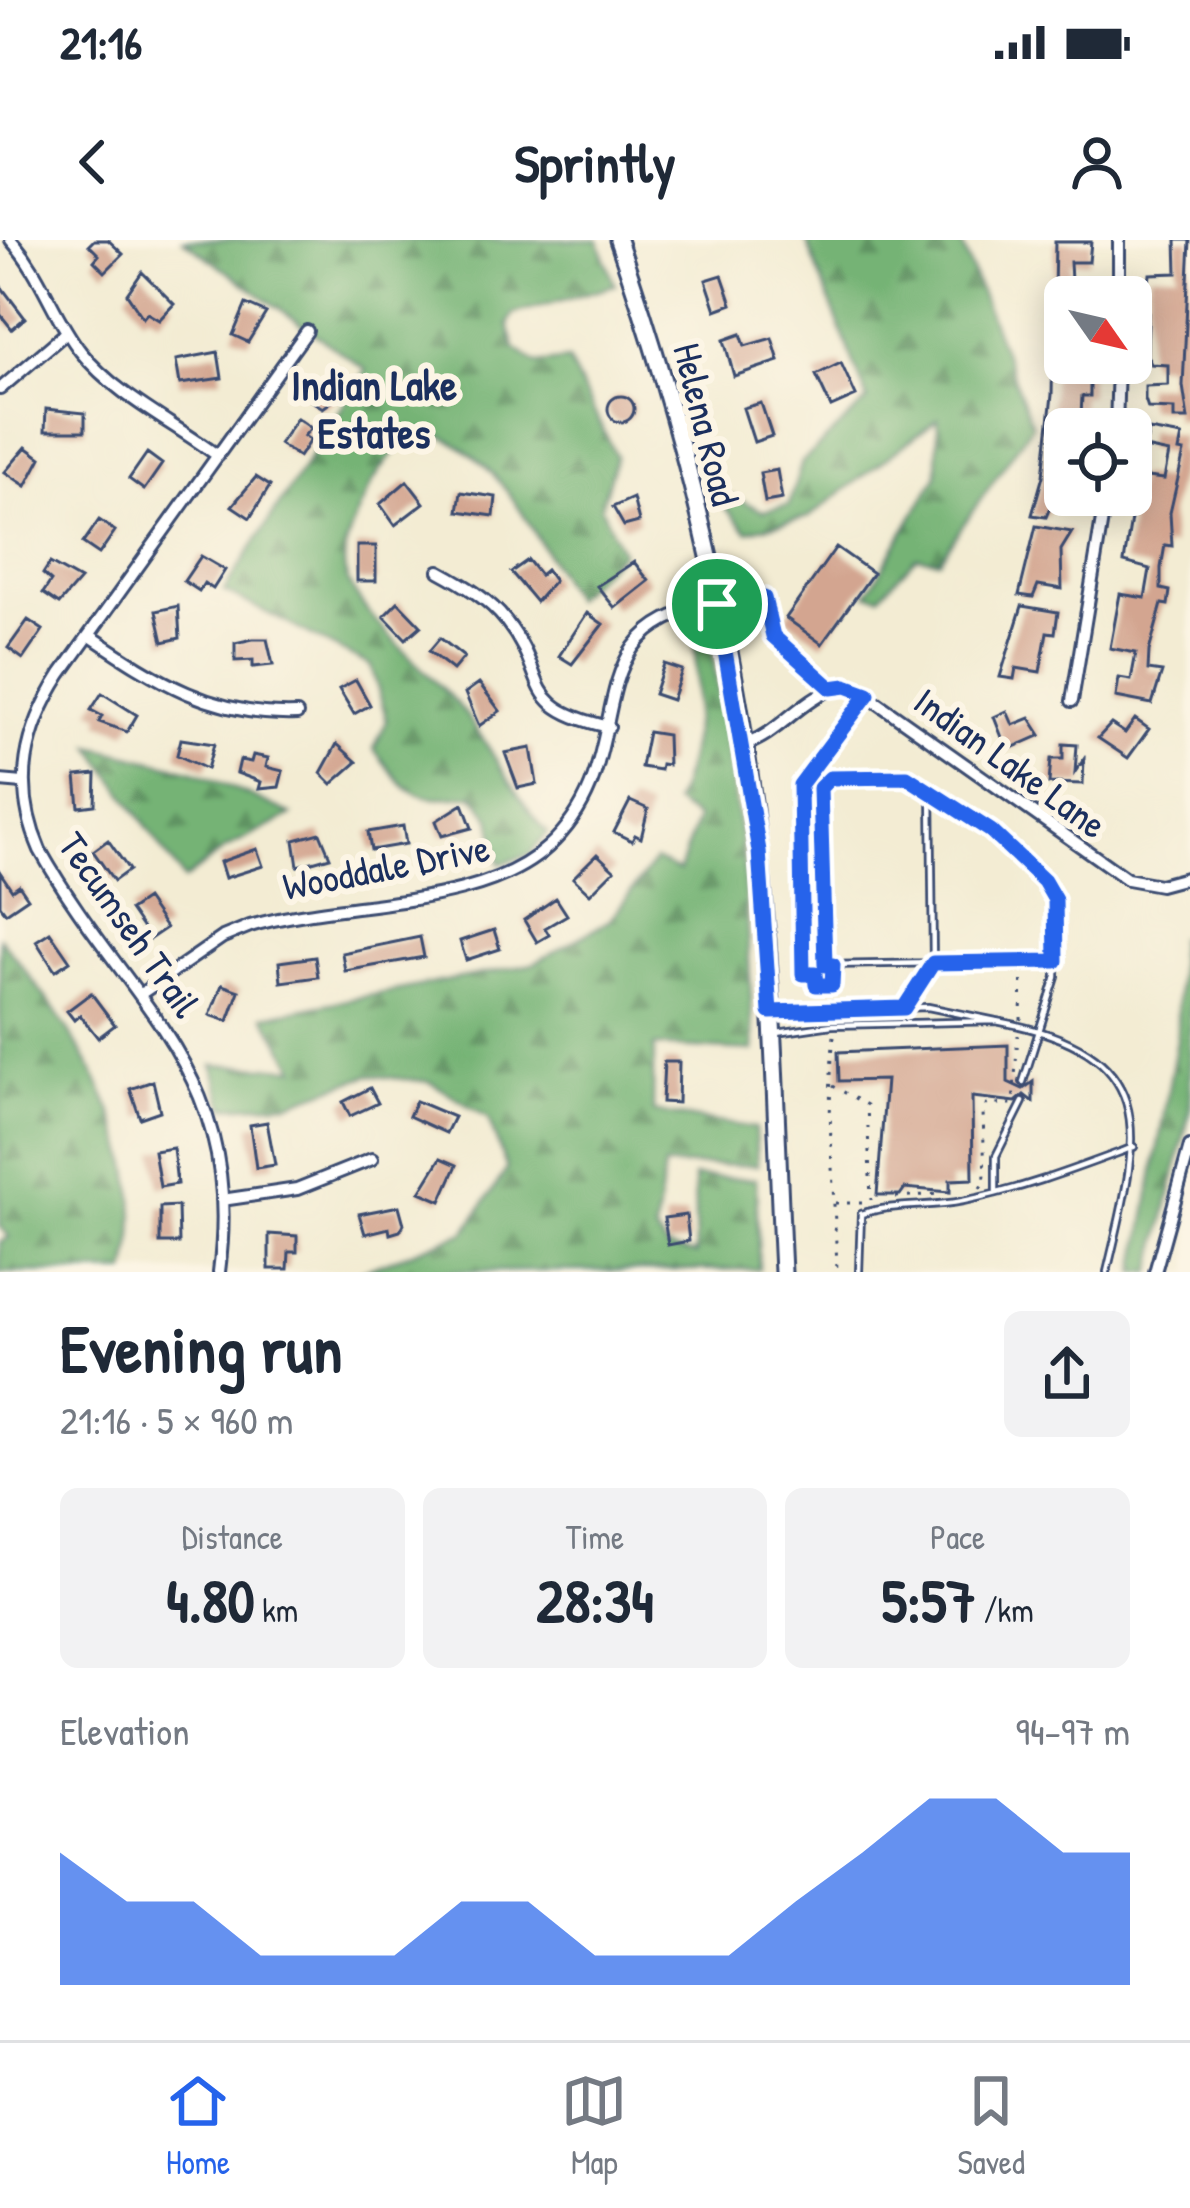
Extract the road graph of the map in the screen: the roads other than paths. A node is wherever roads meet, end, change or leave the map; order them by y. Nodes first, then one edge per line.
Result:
1 (11, 240) edge
2 (618, 240) edge
3 (1119, 240) edge
4 (1119, 276) edge
5 (308, 331) dead end
6 (67, 332) junction
7 (0, 389) edge
8 (218, 456) junction
9 (1103, 516) edge
10 (439, 572) dead end
11 (717, 604) junction
12 (89, 635) junction
13 (831, 688) junction
14 (1072, 701) dead end
15 (297, 714) dead end
16 (609, 727) junction
17 (743, 745) junction
18 (0, 781) edge
19 (23, 783) junction
20 (931, 788) junction
21 (1190, 878) edge
22 (1056, 961) junction
23 (933, 963) junction
24 (142, 993) junction
25 (904, 1008) junction
26 (770, 1012) junction
27 (996, 1022) junction
28 (1042, 1030) junction
29 (772, 1034) junction
30 (1023, 1082) dead end
31 (1023, 1102) dead end
32 (1190, 1146) edge
33 (1134, 1147) junction
34 (372, 1159) dead end
35 (996, 1193) junction
36 (222, 1200) junction
37 (219, 1272) edge
38 (783, 1272) edge
39 (860, 1272) edge
40 (1107, 1272) edge
41 (1155, 1272) edge

1 - 6 street
2 - 11 main road, Helena Road
3 - 4 street
5 - 8 street, Tecumseh Trail
6 - 7 street
6 - 8 street
8 - 12 street, Tecumseh Trail
9 - 14 street
10 - 16 street
11 - 13 lane
11 - 16 street, Wooddale Drive
11 - 17 main road, Helena Road
12 - 15 street
12 - 19 street, Tecumseh Trail
13 - 17 street
13 - 21 street, Indian Lake Lane
16 - 24 street, Wooddale Drive
17 - 26 main road, Helena Road
18 - 19 street
19 - 24 street, Tecumseh Trail
20 - 22 lane
20 - 23 lane
20 - 23 lane
22 - 23 lane
22 - 28 lane
23 - 25 lane
24 - 36 street, Tecumseh Trail
25 - 26 lane
25 - 27 lane
26 - 29 main road, Helena Road
27 - 28 lane
27 - 29 lane
28 - 30 lane
28 - 33 lane
29 - 38 main road, Helena Road
31 - 35 lane
32 - 41 street
33 - 35 lane
33 - 40 lane
34 - 36 street
35 - 39 lane
36 - 37 street, Tecumseh Trail

